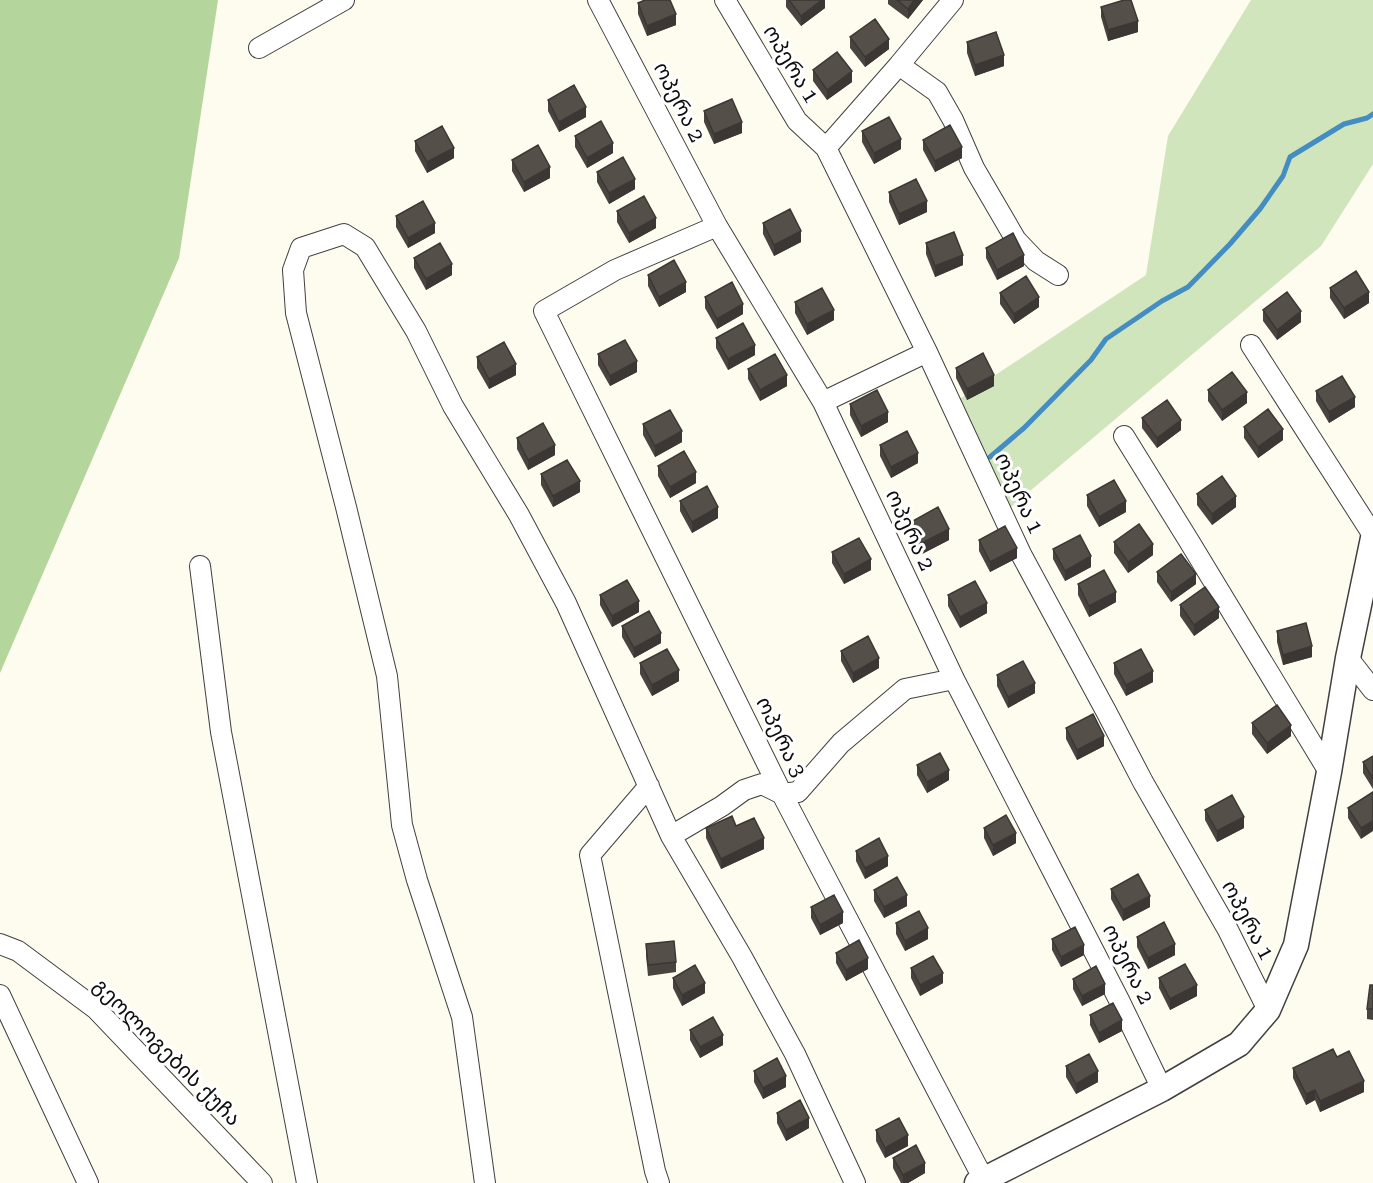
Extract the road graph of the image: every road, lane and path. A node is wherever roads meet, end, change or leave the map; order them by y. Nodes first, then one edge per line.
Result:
1 (344, 0) edge
2 (598, 0) edge
3 (725, 0) edge
4 (953, 0) edge
5 (259, 48) dead end
6 (899, 65) junction
7 (826, 148) junction
8 (717, 226) junction
9 (1058, 275) dead end
10 (1251, 345) dead end
11 (927, 352) junction
12 (823, 402) junction
13 (1124, 436) dead end
14 (1373, 537) edge
15 (200, 567) dead end
16 (1348, 658) junction
17 (954, 679) junction
18 (1373, 690) edge
19 (1329, 772) junction
20 (649, 786) junction
21 (782, 794) junction
22 (671, 836) junction
23 (0, 944) edge
24 (0, 995) edge
25 (1268, 1010) junction
26 (1162, 1089) junction
27 (981, 1181) edge
28 (88, 1183) edge
29 (262, 1183) edge
30 (307, 1183) edge
31 (485, 1183) edge
32 (659, 1183) edge
33 (855, 1183) edge

1 - 5 street
2 - 8 street, ოპერა 2
3 - 7 street, ოპერა 1
4 - 6 street
6 - 7 street
6 - 9 street
7 - 11 street, ოპერა 1
8 - 12 street, ოპერა 2
8 - 21 street, ოპერა 3
10 - 14 street
11 - 12 street
11 - 25 street, ოპერა 1
12 - 17 street, ოპერა 2
13 - 19 street
14 - 16 street
15 - 30 street
16 - 18 street
16 - 19 street
17 - 21 street
17 - 26 street, ოპერა 2
19 - 25 street
20 - 22 street
20 - 31 street
20 - 32 street
21 - 22 street
21 - 27 street, ოპერა 3
22 - 33 street
23 - 29 street, გეოლოგების ქუჩა
24 - 28 street
25 - 26 street
26 - 27 street

